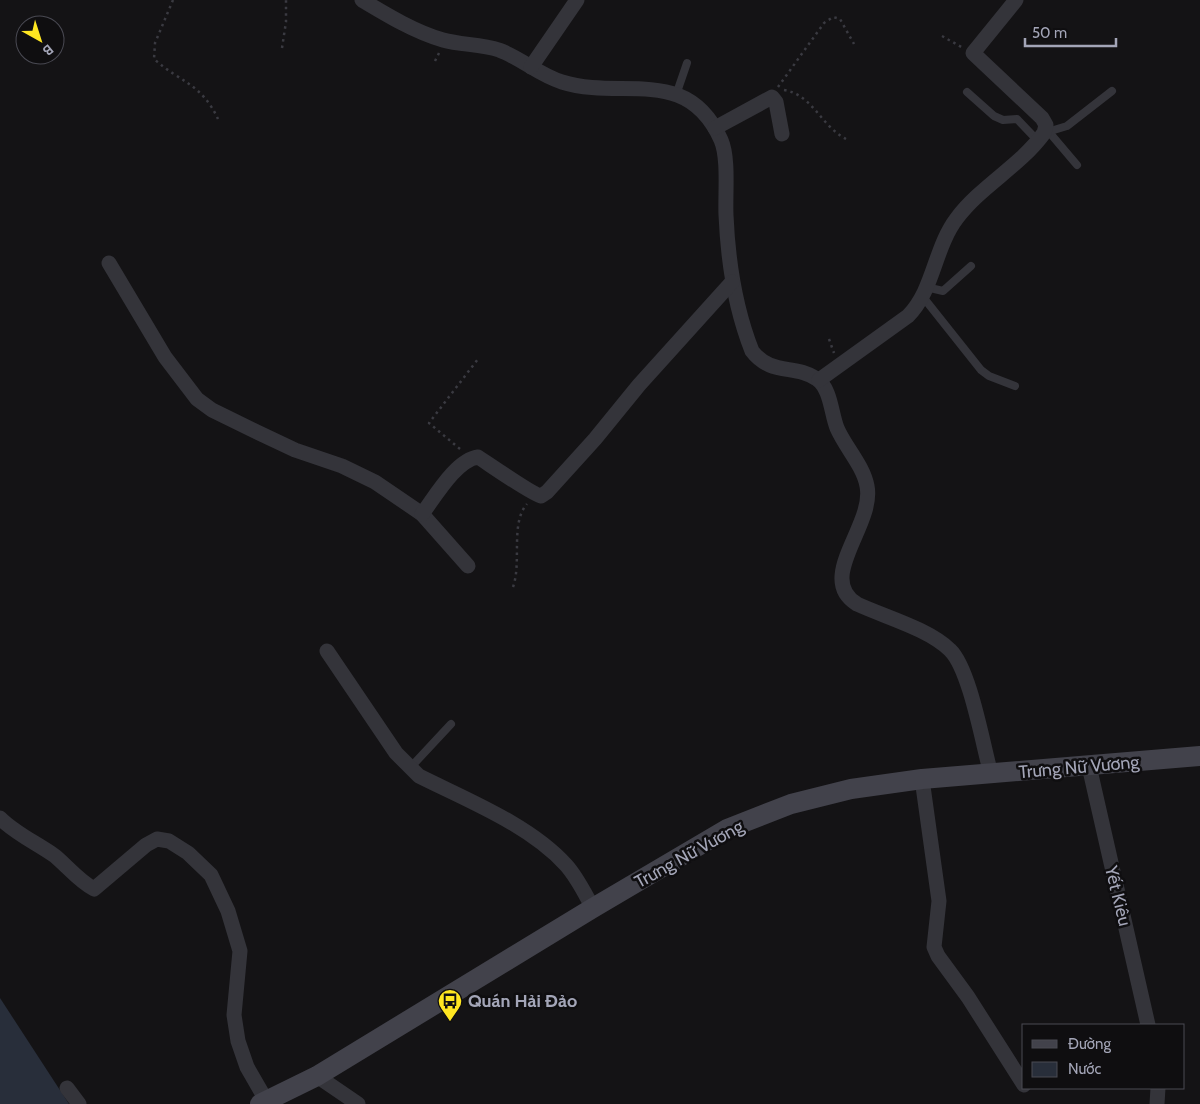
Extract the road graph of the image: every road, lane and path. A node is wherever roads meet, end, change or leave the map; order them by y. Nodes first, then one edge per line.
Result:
1 (173, 0) edge
2 (286, 0) edge
3 (362, 0) edge
4 (577, 0) edge
5 (1016, 0) edge
6 (942, 36) dead end
7 (854, 44) dead end
8 (282, 48) dead end
9 (973, 53) junction
10 (687, 63) dead end
11 (531, 67) junction
12 (1112, 90) dead end
13 (967, 92) dead end
14 (676, 95) junction
15 (218, 119) dead end
16 (715, 128) junction
17 (782, 134) dead end
18 (1044, 135) junction
19 (846, 139) dead end
20 (1078, 166) dead end
21 (109, 263) dead end
22 (971, 266) dead end
23 (732, 282) junction
24 (924, 292) junction
25 (478, 360) dead end
26 (819, 380) junction
27 (1015, 386) dead end
28 (471, 458) junction
29 (535, 495) junction
30 (422, 514) junction
31 (468, 566) dead end
32 (513, 587) dead end
33 (327, 651) dead end
34 (451, 724) dead end
35 (1200, 756) edge
36 (1089, 766) junction
37 (410, 768) junction
38 (991, 774) junction
39 (922, 780) junction
40 (0, 818) edge
41 (593, 908) junction
42 (1148, 1024) edge
43 (317, 1076) junction
44 (1022, 1082) edge
45 (67, 1088) dead end
46 (1158, 1089) edge
47 (263, 1102) edge
48 (79, 1104) edge
49 (358, 1104) edge
50 (1158, 1104) edge

1 - 15 path
2 - 8 path
3 - 11 street
4 - 11 street
5 - 9 street
6 - 9 path
7 - 19 path
9 - 18 street
10 - 14 lane
11 - 14 street
12 - 18 lane
13 - 18 lane
14 - 16 street
16 - 17 street
16 - 23 street
18 - 20 lane
18 - 24 street
21 - 30 street
22 - 24 lane
23 - 26 street
23 - 29 street
24 - 26 street
24 - 27 lane
25 - 28 path
26 - 38 street
28 - 29 street
28 - 30 street
29 - 32 path
30 - 31 street
33 - 37 street
34 - 37 lane
35 - 36 main road, Trưng Nữ Vương
36 - 38 main road, Trưng Nữ Vương
36 - 42 street, Yết Kiêu
37 - 41 street
38 - 39 main road, Trưng Nữ Vương
39 - 41 main road, Trưng Nữ Vương
39 - 44 street
40 - 47 street
41 - 43 main road, Trưng Nữ Vương
43 - 47 main road, Trưng Nữ Vương
43 - 49 street
45 - 48 street
46 - 50 street

